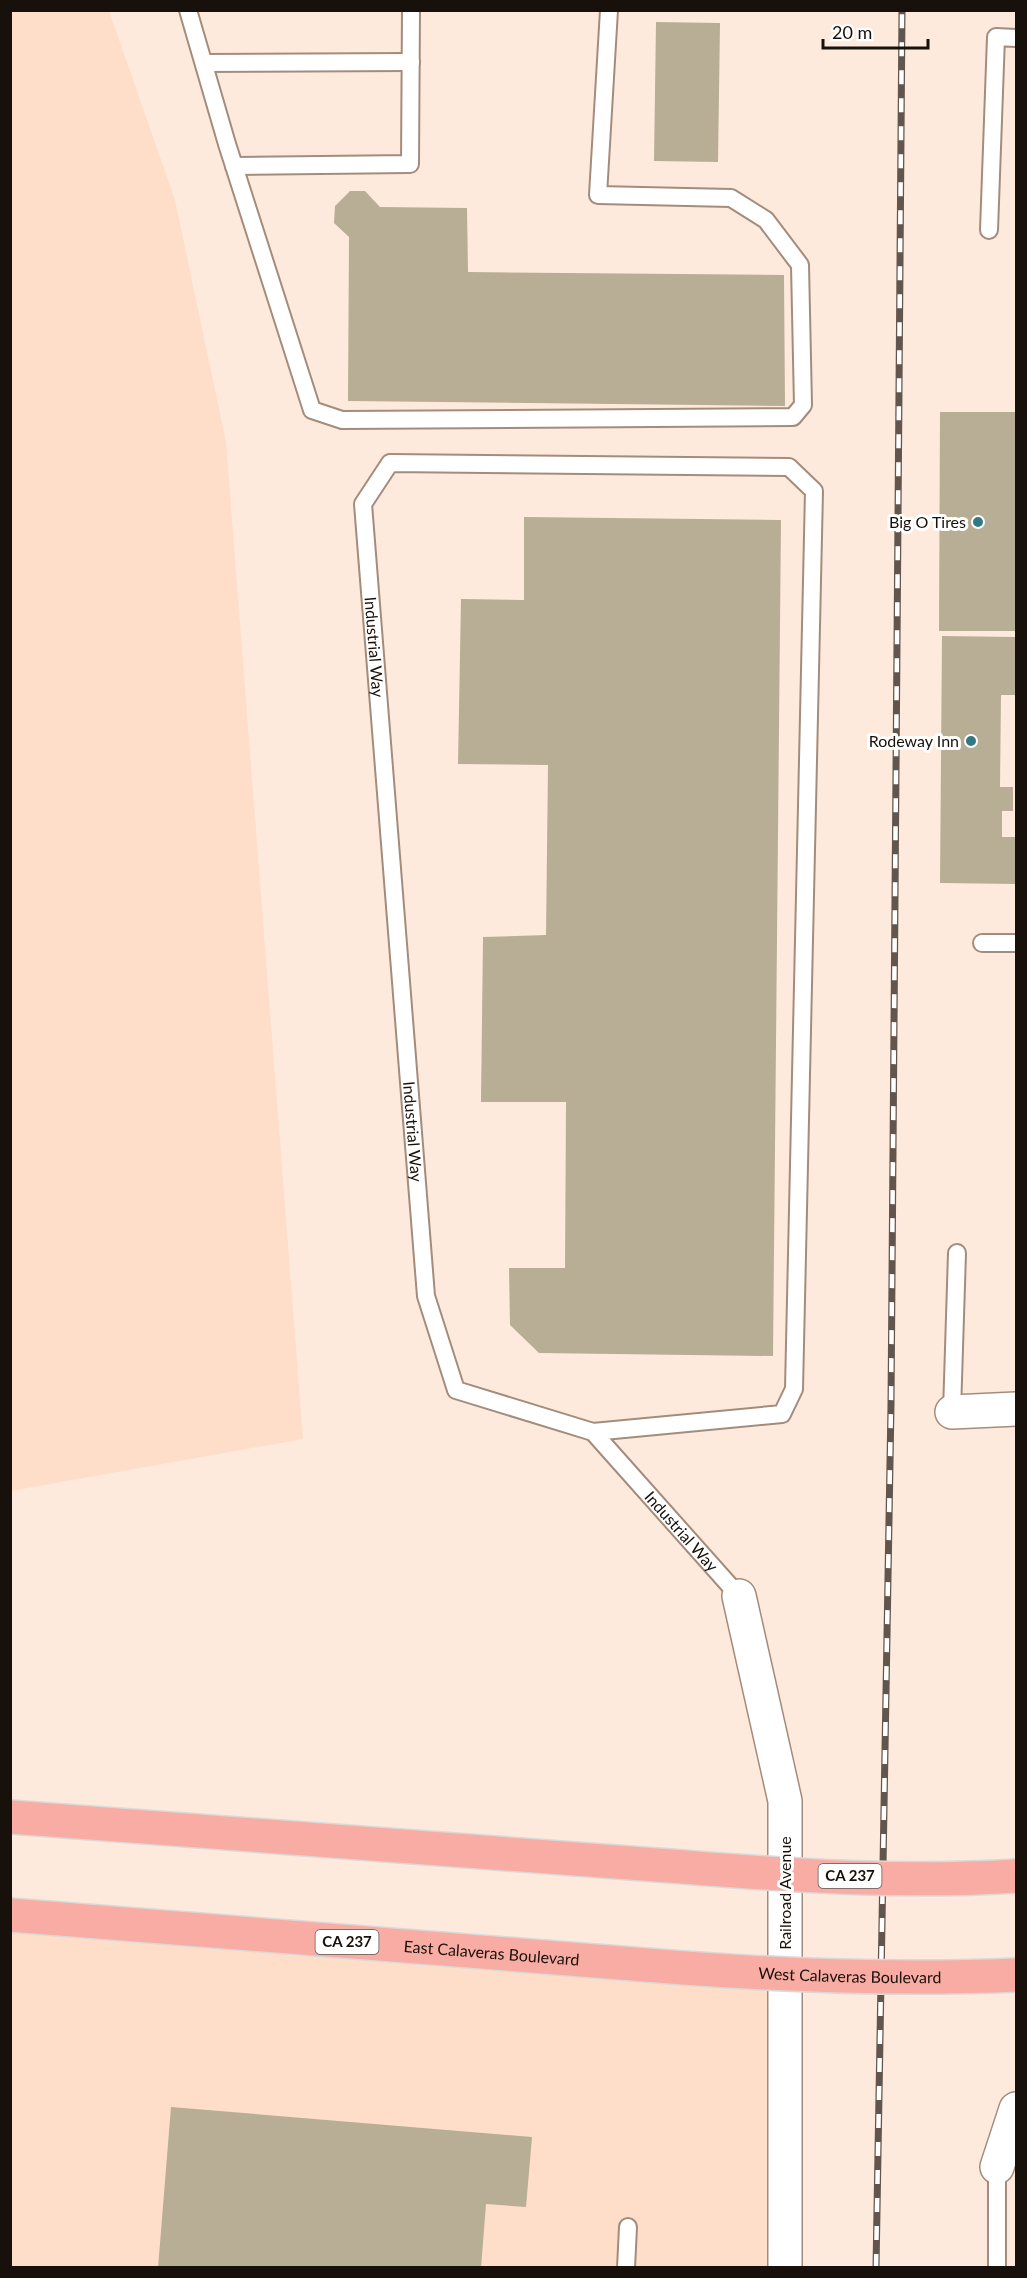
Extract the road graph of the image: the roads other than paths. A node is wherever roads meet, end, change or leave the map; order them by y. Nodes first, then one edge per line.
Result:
1 (188, 10) edge
2 (411, 10) edge
3 (609, 10) edge
4 (1017, 38) edge
5 (411, 62) junction
6 (204, 63) junction
7 (234, 166) junction
8 (989, 230) dead end
9 (982, 943) dead end
10 (1017, 943) edge
11 (957, 1253) dead end
12 (1017, 1409) edge
13 (952, 1412) joint
14 (593, 1432) junction
15 (740, 1596) joint
16 (10, 1817) edge
17 (1017, 1876) edge
18 (10, 1915) edge
19 (684, 1968) joint
20 (1017, 1975) edge
21 (1017, 2109) edge
22 (997, 2167) joint
23 (628, 2227) dead end
24 (626, 2268) edge
25 (785, 2268) edge
26 (997, 2268) edge

1 - 6 lane
2 - 5 lane
3 - 7 lane
4 - 8 lane
5 - 6 lane
5 - 7 lane
6 - 7 lane
9 - 10 lane
11 - 13 lane
12 - 13 street
14 - 14 lane, Industrial Way
14 - 15 lane, Industrial Way
15 - 25 street, Railroad Avenue
16 - 17 highway, CA 237, bridge
18 - 19 highway, East Calaveras Boulevard / CA 237
19 - 20 highway, West Calaveras Boulevard / CA 237, bridge
21 - 22 street
22 - 26 lane
23 - 24 lane

